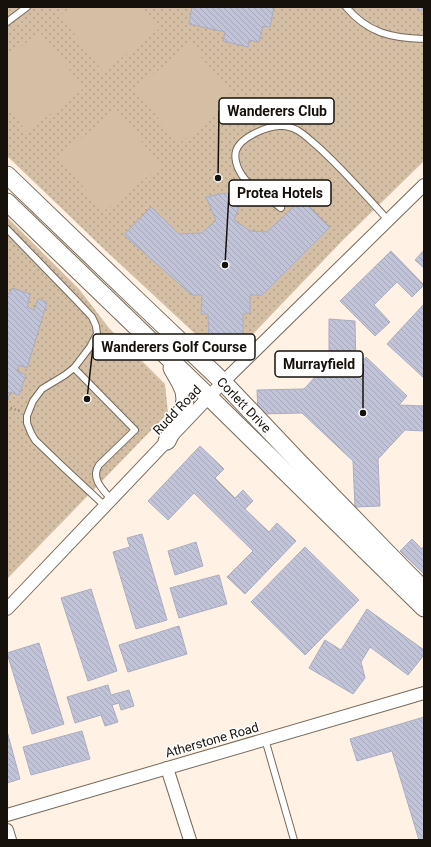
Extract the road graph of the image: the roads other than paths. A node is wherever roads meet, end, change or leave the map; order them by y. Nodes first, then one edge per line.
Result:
1 (27, 7) edge
2 (346, 7) edge
3 (7, 22) edge
4 (424, 39) edge
5 (7, 175) edge
6 (424, 185) edge
7 (7, 202) edge
8 (281, 208) dead end
9 (388, 220) junction
10 (7, 229) edge
11 (158, 348) junction
12 (74, 368) junction
13 (223, 382) junction
14 (209, 397) junction
15 (167, 441) junction
16 (108, 503) junction
17 (424, 590) edge
18 (424, 608) edge
19 (7, 609) edge
20 (424, 692) edge
21 (265, 739) junction
22 (168, 768) junction
23 (7, 815) edge
24 (7, 830) edge
25 (10, 840) edge
26 (190, 840) edge
27 (294, 840) edge

1 - 3 lane
2 - 4 lane
5 - 13 main road, Corlett Drive
6 - 9 street, Rudd Road
7 - 11 main road, Corlett Drive
8 - 9 lane
9 - 13 street, Rudd Road
10 - 12 lane
11 - 14 main road, Corlett Drive
11 - 15 main road
12 - 16 lane
12 - 16 lane
13 - 14 street, Rudd Road
13 - 17 main road, Corlett Drive
14 - 15 street, Rudd Road
14 - 18 main road, Corlett Drive
15 - 16 street, Rudd Road
16 - 19 street, Rudd Road
20 - 21 street, Atherstone Road
21 - 22 street, Atherstone Road
21 - 27 lane
22 - 23 street, Atherstone Road
22 - 26 street
24 - 25 street

